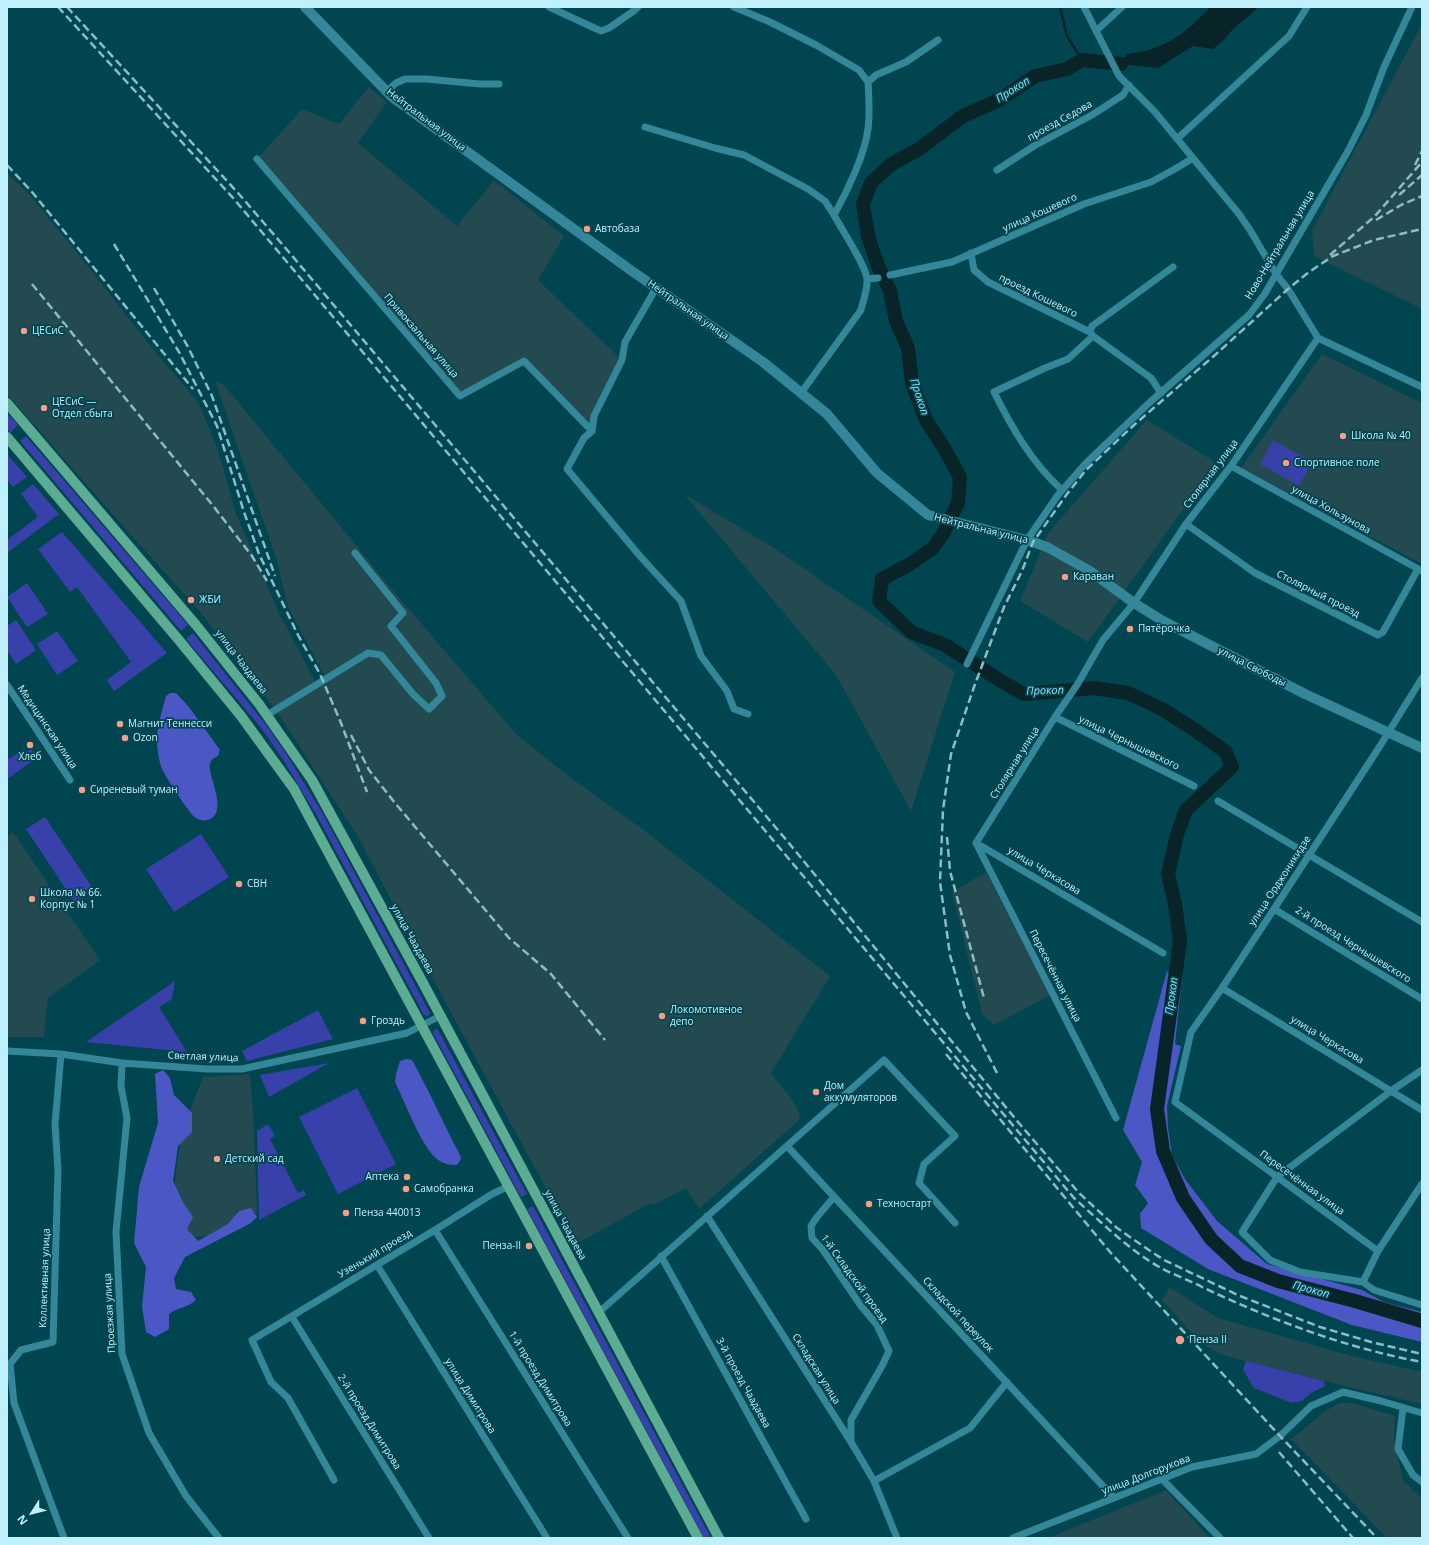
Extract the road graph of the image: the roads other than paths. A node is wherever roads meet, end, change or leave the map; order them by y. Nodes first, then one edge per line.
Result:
1 (305, 7) edge
2 (549, 7) edge
3 (638, 7) edge
4 (734, 7) edge
5 (1084, 7) edge
6 (1122, 7) edge
7 (1307, 7) edge
8 (1412, 7) edge
9 (1096, 31) junction
10 (938, 40) dead end
11 (868, 82) junction
12 (500, 84) dead end
13 (1129, 85) junction
14 (386, 91) junction
15 (645, 127) dead end
16 (1177, 139) junction
17 (1193, 158) junction
18 (257, 159) dead end
19 (997, 170) dead end
20 (834, 215) junction
21 (971, 253) junction
22 (1172, 267) dead end
23 (1276, 274) junction
24 (890, 276) dead end
25 (878, 278) dead end
26 (867, 279) junction
27 (656, 288) junction
28 (1092, 334) junction
29 (1318, 338) junction
30 (1422, 387) edge
31 (801, 393) junction
32 (1161, 393) junction
33 (7, 403) edge
34 (592, 431) junction
35 (7, 437) edge
36 (1231, 466) junction
37 (1062, 490) junction
38 (1186, 524) junction
39 (1027, 540) junction
40 (355, 553) dead end
41 (1420, 570) edge
42 (1090, 572) joint
43 (1134, 603) junction
44 (967, 664) dead end
45 (1422, 678) edge
46 (7, 685) edge
47 (748, 714) dead end
48 (267, 716) junction
49 (1055, 717) junction
50 (1388, 732) junction
51 (1422, 748) edge
52 (70, 780) dead end
53 (1194, 786) dead end
54 (1218, 801) dead end
55 (976, 843) junction
56 (1308, 856) junction
57 (1274, 909) junction
58 (1422, 922) edge
59 (1163, 953) dead end
60 (1222, 988) junction
61 (1422, 999) edge
62 (440, 1016) junction
63 (422, 1025) junction
64 (7, 1051) edge
65 (61, 1054) junction
66 (122, 1063) junction
67 (1422, 1070) edge
68 (1391, 1091) junction
69 (1175, 1102) joint
70 (1422, 1110) edge
71 (1116, 1118) dead end
72 (787, 1146) junction
73 (1277, 1177) junction
74 (1422, 1184) edge
75 (509, 1186) junction
76 (834, 1196) junction
77 (707, 1216) junction
78 (955, 1223) dead end
79 (435, 1230) junction
80 (1378, 1251) junction
81 (662, 1256) junction
82 (377, 1265) junction
83 (1363, 1282) junction
84 (1422, 1305) edge
85 (598, 1312) junction
86 (292, 1317) junction
87 (1006, 1382) junction
88 (1403, 1408) junction
89 (1422, 1413) edge
90 (851, 1442) junction
91 (1162, 1479) junction
92 (334, 1480) dead end
93 (874, 1481) junction
94 (1422, 1482) edge
95 (1114, 1498) junction
96 (806, 1519) dead end
97 (64, 1538) edge
98 (219, 1538) edge
99 (429, 1538) edge
100 (547, 1538) edge
101 (628, 1538) edge
102 (698, 1538) edge
103 (719, 1538) edge
104 (897, 1538) edge
105 (1013, 1538) edge
106 (1220, 1538) edge

1 - 14 main road, Нейтральная улица
2 - 3 street
4 - 11 street
5 - 9 street
6 - 9 street
7 - 16 street
8 - 23 street, Ново-Нейтральная улица
9 - 13 street
10 - 11 street
11 - 20 street
12 - 14 street
13 - 16 street
13 - 19 street, проезд Седова
14 - 27 main road, Нейтральная улица
15 - 20 street
16 - 17 street
17 - 21 street, улица Кошевого
17 - 23 street
18 - 34 street, Привокзальная улица
20 - 26 street
21 - 24 street, улица Кошевого
21 - 28 street, проезд Кошевого
22 - 28 street
23 - 29 street
23 - 32 street, Ново-Нейтральная улица
25 - 26 street
26 - 31 street
27 - 31 main road, Нейтральная улица
27 - 34 street
28 - 32 street, проезд Кошевого
28 - 37 street
29 - 30 street
29 - 36 street, Столярная улица
31 - 39 main road, Нейтральная улица
32 - 37 street, Ново-Нейтральная улица
33 - 48 main road, улица Чаадаева
34 - 47 street
35 - 63 main road
36 - 38 street, Столярная улица
36 - 41 street, улица Хользунова
37 - 39 street, Ново-Нейтральная улица
38 - 41 street, Столярный проезд
38 - 43 street, Столярная улица
39 - 42 main road, Нейтральная улица
39 - 44 street, Ново-Нейтральная улица
40 - 48 street
42 - 43 main road, улица Свободы
43 - 49 street, Столярная улица
43 - 50 main road, улица Свободы
45 - 50 street, улица Орджоникидзе
46 - 52 street, Медицинская улица
48 - 62 main road, улица Чаадаева
49 - 53 street, улица Чернышевского
49 - 55 street, Столярная улица
50 - 51 main road, улица Свободы
50 - 56 street, улица Орджоникидзе
54 - 56 street
55 - 59 street, улица Черкасова
55 - 71 street, Пересечённая улица
56 - 57 street, улица Орджоникидзе
56 - 58 street
57 - 60 street, улица Орджоникидзе
57 - 61 street, 2-й проезд Чернышевского
60 - 68 street, улица Черкасова
60 - 69 street, улица Орджоникидзе
62 - 63 street, Светлая улица
62 - 85 main road, улица Чаадаева
63 - 66 street, Светлая улица
63 - 75 main road
64 - 65 street, Светлая улица
65 - 66 street, Светлая улица
65 - 97 street, Коллективная улица
66 - 98 street, Проезжая улица
67 - 68 street
68 - 70 street, улица Черкасова
68 - 73 street
69 - 73 street, Пересечённая улица
72 - 76 street, Складской переулок
72 - 77 street
72 - 78 street
73 - 80 street, Пересечённая улица
73 - 83 street
74 - 80 street
75 - 79 street, Узенький проезд
75 - 102 main road
76 - 87 street, Складской переулок
76 - 90 street, 1-й Складской проезд
77 - 81 street
77 - 90 street, Складская улица
79 - 82 street, Узенький проезд
79 - 101 street, 1-й проезд Димитрова
80 - 83 street
81 - 85 street
81 - 96 street, 3-й проезд Чаадаева
82 - 86 street, Узенький проезд
82 - 100 street, улица Димитрова
83 - 84 street
85 - 103 main road, улица Чаадаева
86 - 92 street, Узенький проезд
86 - 99 street, 2-й проезд Димитрова
87 - 93 street
87 - 95 street, Складской переулок
88 - 89 street
88 - 91 street, улица Долгорукова
88 - 94 street
90 - 93 street, Складская улица
91 - 95 street, улица Долгорукова
91 - 106 street
93 - 104 street, Складская улица
95 - 105 street, улица Долгорукова

